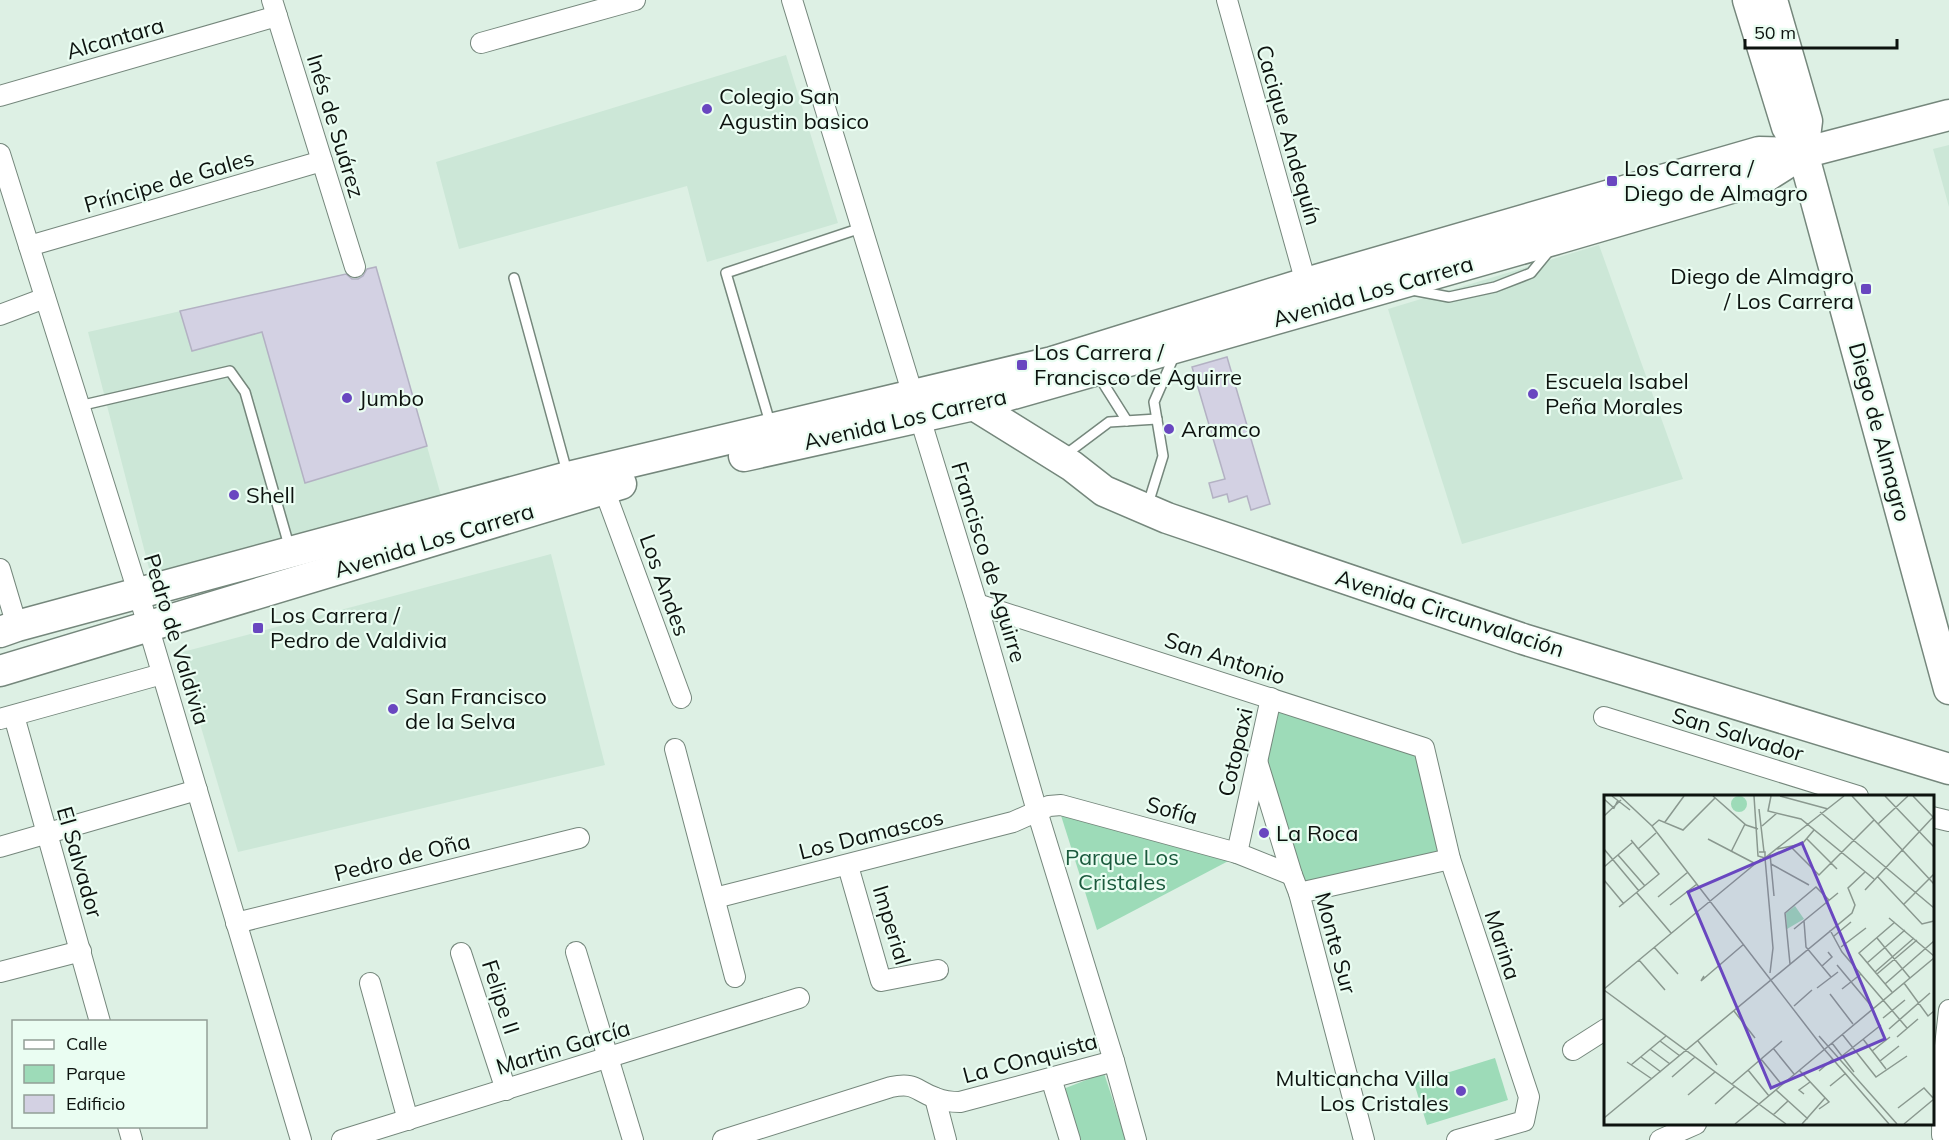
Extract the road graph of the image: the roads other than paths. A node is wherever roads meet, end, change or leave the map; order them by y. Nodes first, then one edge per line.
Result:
1 (635, 0) edge
2 (792, 0) edge
3 (1227, 0) edge
4 (1748, 0) edge
5 (1772, 0) edge
6 (274, 8) edge
7 (481, 43) dead end
8 (0, 96) edge
9 (1949, 115) edge
10 (1803, 153) junction
11 (0, 154) edge
12 (322, 162) junction
13 (861, 228) junction
14 (29, 246) junction
15 (355, 267) dead end
16 (514, 278) dead end
17 (1306, 283) junction
18 (45, 297) junction
19 (0, 315) edge
20 (1178, 346) junction
21 (1095, 370) junction
22 (974, 405) junction
23 (79, 406) junction
24 (916, 406) junction
25 (1157, 419) junction
26 (1127, 422) junction
27 (772, 428) junction
28 (1060, 458) junction
29 (568, 477) junction
30 (604, 489) junction
31 (1146, 509) junction
32 (291, 552) junction
33 (0, 569) edge
34 (138, 592) junction
35 (977, 604) junction
36 (1927, 607) junction
37 (148, 626) junction
38 (9, 629) edge
39 (1949, 648) edge
40 (0, 671) edge
41 (162, 674) junction
42 (1949, 689) edge
43 (681, 698) dead end
44 (1272, 698) junction
45 (1604, 717) dead end
46 (7, 718) edge
47 (675, 749) dead end
48 (1257, 760) junction
49 (1949, 770) edge
50 (1432, 782) joint
51 (197, 790) junction
52 (1855, 795) edge
53 (1037, 811) junction
54 (1934, 817) edge
55 (1949, 821) edge
56 (48, 834) junction
57 (579, 838) dead end
58 (0, 847) edge
59 (1237, 853) junction
60 (1450, 859) junction
61 (848, 866) junction
62 (1295, 884) junction
63 (716, 898) junction
64 (236, 923) junction
65 (81, 951) junction
66 (576, 952) dead end
67 (461, 953) dead end
68 (938, 970) dead end
69 (0, 972) edge
70 (735, 977) dead end
71 (370, 983) dead end
72 (799, 999) dead end
73 (1949, 1010) edge
74 (99, 1020) edge
75 (1604, 1030) edge
76 (1939, 1037) edge
77 (1573, 1050) dead end
78 (608, 1058) junction
79 (1114, 1060) junction
80 (1051, 1078) junction
81 (506, 1090) junction
82 (935, 1098) junction
83 (408, 1120) junction
84 (1694, 1125) edge
85 (301, 1140) edge
86 (342, 1140) edge
87 (633, 1140) edge
88 (723, 1140) edge
89 (946, 1140) edge
90 (1070, 1140) edge
91 (1136, 1140) edge
92 (1364, 1140) edge
93 (1457, 1140) edge
94 (1660, 1140) edge
95 (1945, 1140) edge

1 - 7 street
2 - 13 street, Francisco de Aguirre
3 - 17 street, Cacique Andequín
4 - 10 main road, Diego de Almagro
5 - 10 main road, Diego de Almagro
6 - 8 street, Alcantara
6 - 12 street, Inés de Suárez
9 - 10 main road, Avenida Los Carrera
10 - 17 main road, Avenida Los Carrera
10 - 20 main road, Avenida Los Carrera
10 - 36 main road, Diego de Almagro
11 - 14 street, Pedro de Valdivia
12 - 14 street, Príncipe de Gales
12 - 15 street, Inés de Suárez
13 - 24 street, Francisco de Aguirre
13 - 27 lane
14 - 18 street, Pedro de Valdivia
16 - 29 lane
17 - 24 main road, Avenida Los Carrera
18 - 19 street
18 - 23 street, Pedro de Valdivia
20 - 21 main road, Avenida Los Carrera
20 - 25 lane
21 - 22 main road, Avenida Los Carrera
21 - 26 lane
22 - 24 main road, Avenida Los Carrera
22 - 28 main road, Avenida Circunvalación
23 - 32 lane
23 - 34 street, Pedro de Valdivia
24 - 27 main road, Avenida Los Carrera
24 - 30 main road, Avenida Los Carrera
24 - 35 street, Francisco de Aguirre
25 - 26 lane
25 - 31 lane
26 - 28 lane
27 - 29 main road, Avenida Los Carrera
28 - 31 main road, Avenida Circunvalación
29 - 32 main road, Avenida Los Carrera
30 - 37 main road, Avenida Los Carrera
30 - 43 street, Los Andes
31 - 49 main road, Avenida Circunvalación
32 - 34 main road, Avenida Los Carrera
33 - 38 street
34 - 37 street, Pedro de Valdivia
34 - 38 main road, Avenida Los Carrera
35 - 44 street, San Antonio
35 - 53 street, Francisco de Aguirre
36 - 39 main road, Diego de Almagro
36 - 42 main road, Diego de Almagro
37 - 40 main road, Avenida Los Carrera
37 - 41 street, Pedro de Valdivia
41 - 46 street
41 - 51 street, Pedro de Valdivia
44 - 48 street, Cotopaxi
44 - 50 street, San Antonio
45 - 52 street, San Salvador
46 - 56 street, El Salvador
47 - 63 street
48 - 59 street, Cotopaxi
48 - 62 street, Monte Sur
50 - 60 street, Marina
51 - 56 street
51 - 64 street, Pedro de Valdivia
53 - 59 street, Sofía
53 - 61 street, Los Damascos
53 - 79 street, Francisco de Aguirre
54 - 55 street
56 - 58 street
56 - 65 street, El Salvador
57 - 64 street, Pedro de Oña
59 - 62 street, Sofía
60 - 62 street
60 - 93 street, Marina
61 - 63 street, Los Damascos
61 - 68 street, Imperial
62 - 92 street, Monte Sur
63 - 70 street
64 - 85 street, Pedro de Valdivia
65 - 69 street
65 - 74 street, El Salvador
66 - 78 street
67 - 81 street, Felipe II
71 - 83 street
72 - 78 street, Martin García
73 - 76 street
75 - 77 street
76 - 95 street
78 - 81 street, Martin García
78 - 87 street
79 - 80 street, La COnquista
79 - 91 street, Francisco de Aguirre
80 - 82 street, La COnquista
80 - 90 street
81 - 83 street, Martin García
82 - 88 street, La COnquista
82 - 89 street
83 - 86 street, Martin García
84 - 94 street

